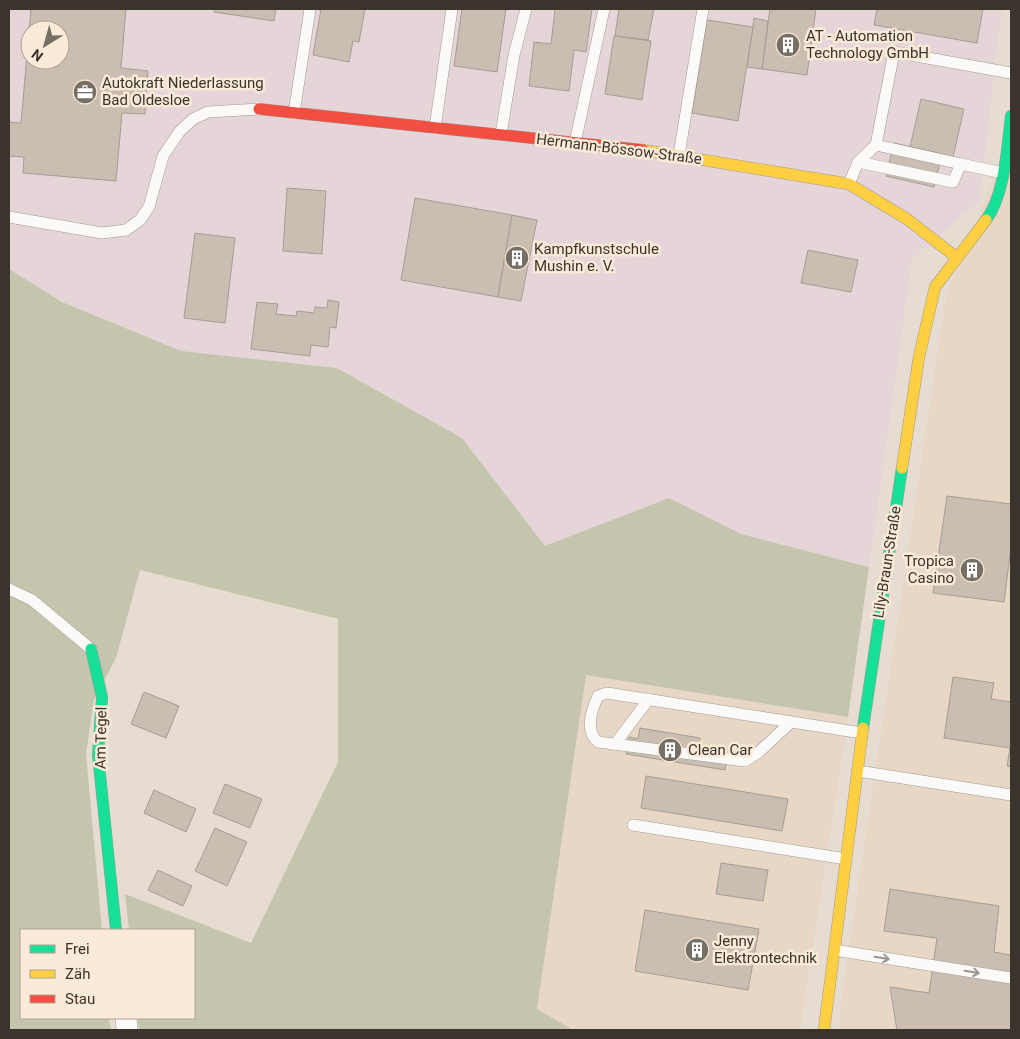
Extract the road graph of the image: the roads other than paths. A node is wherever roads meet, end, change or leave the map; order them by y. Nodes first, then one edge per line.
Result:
1 (310, 9) edge
2 (452, 9) edge
3 (526, 9) edge
4 (604, 9) edge
5 (703, 9) edge
6 (1011, 74) edge
7 (259, 109) joint
8 (294, 113) junction
9 (1011, 116) edge
10 (434, 128) junction
11 (501, 135) junction
12 (575, 143) junction
13 (876, 145) junction
14 (678, 155) junction
15 (858, 162) junction
16 (961, 164) junction
17 (1003, 173) junction
18 (848, 184) junction
19 (9, 217) edge
20 (956, 257) junction
21 (9, 589) edge
22 (91, 649) joint
23 (649, 699) junction
24 (791, 722) junction
25 (862, 733) junction
26 (615, 744) junction
27 (858, 771) junction
28 (1011, 795) edge
29 (633, 825) dead end
30 (846, 859) junction
31 (116, 929) edge
32 (834, 950) junction
33 (1011, 978) edge
34 (824, 1030) edge

1 - 8 lane
2 - 10 lane
3 - 11 lane
4 - 12 lane
5 - 14 lane
6 - 13 lane
7 - 8 street, Hermann-Bössow-Straße
7 - 19 lane
8 - 10 street, Hermann-Bössow-Straße
9 - 17 street, Lily-Braun-Straße
10 - 11 street, Hermann-Bössow-Straße
11 - 12 street, Hermann-Bössow-Straße
12 - 14 street, Hermann-Bössow-Straße
13 - 15 lane
13 - 16 lane
14 - 18 street, Hermann-Bössow-Straße
15 - 16 lane
15 - 18 lane
16 - 17 lane
17 - 20 street, Lily-Braun-Straße
18 - 20 street, Hermann-Bössow-Straße
20 - 25 street, Lily-Braun-Straße
21 - 22 lane, Am Tegel
22 - 31 street, Am Tegel
23 - 24 lane
23 - 26 lane
23 - 26 lane
24 - 25 lane
24 - 26 lane
25 - 27 street, Lily-Braun-Straße
27 - 28 lane
27 - 30 street, Lily-Braun-Straße
29 - 30 lane
30 - 32 street, Lily-Braun-Straße
32 -> 33 lane
32 - 34 street, Lily-Braun-Straße

